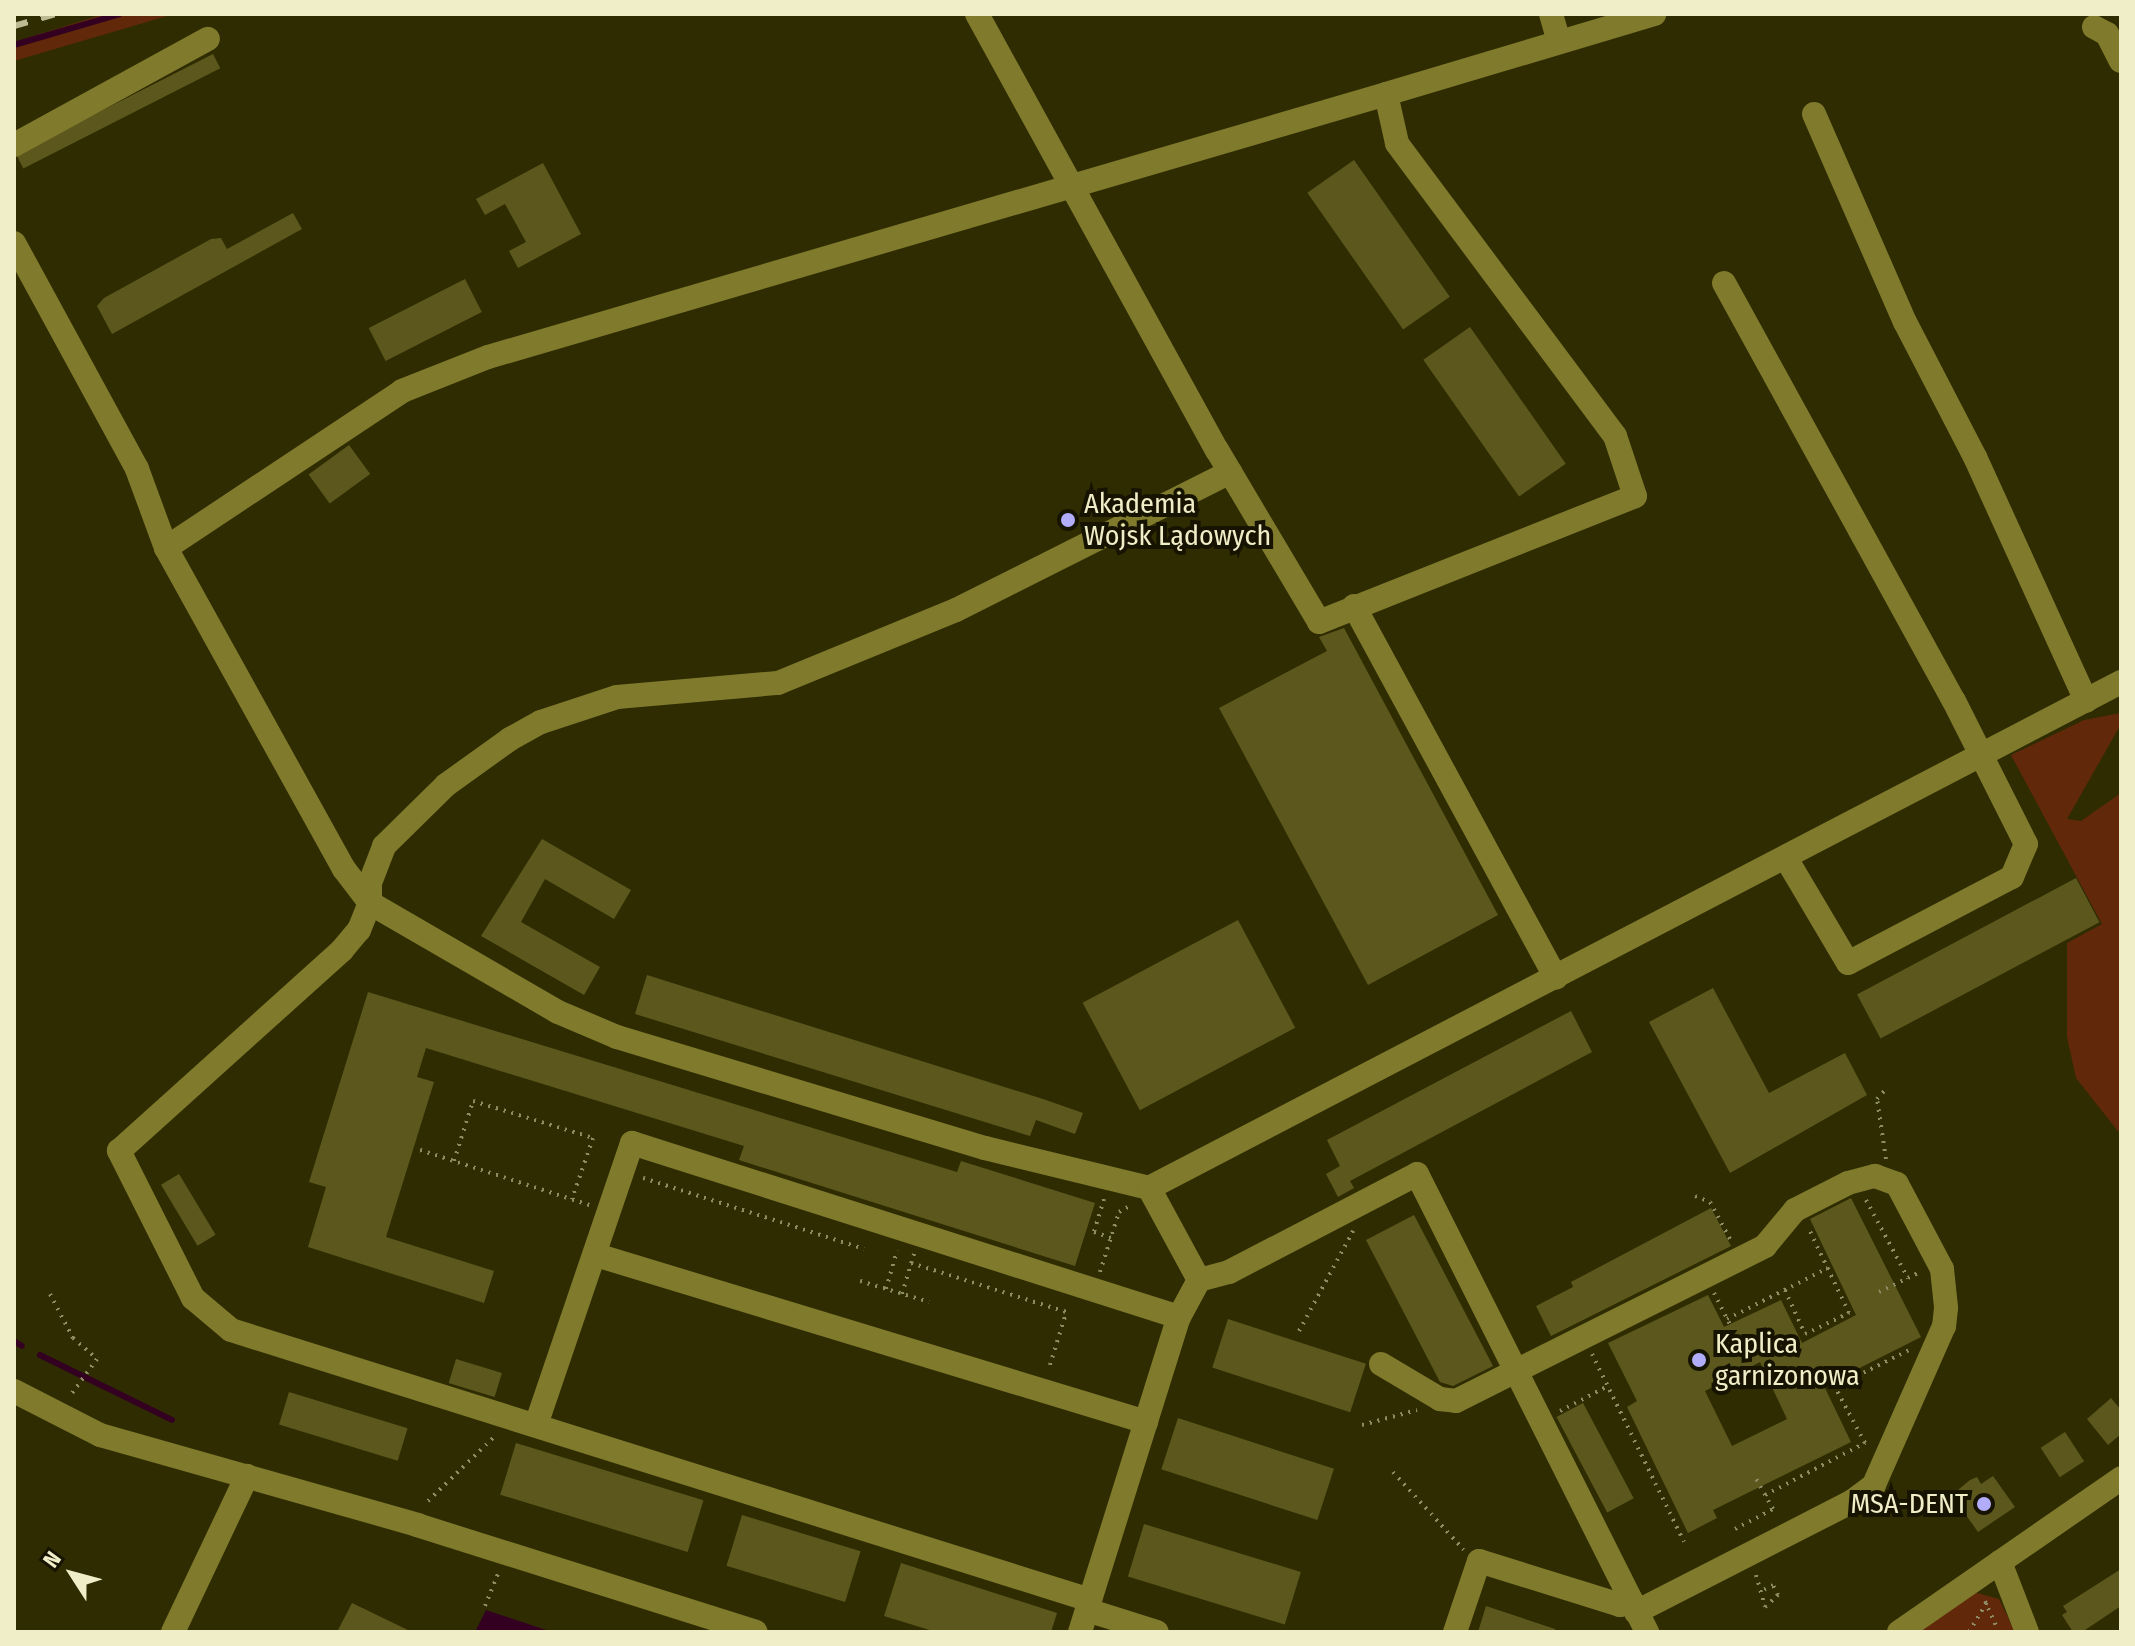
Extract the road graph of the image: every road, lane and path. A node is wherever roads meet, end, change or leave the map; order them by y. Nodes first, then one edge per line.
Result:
1 (977, 14) edge
2 (1551, 14) edge
3 (1654, 14) edge
4 (2094, 27) dead end
5 (208, 39) dead end
6 (1559, 42) junction
7 (2121, 61) edge
8 (1386, 94) junction
9 (1814, 114) dead end
10 (14, 145) edge
11 (1072, 185) junction
12 (14, 243) edge
13 (1724, 283) dead end
14 (1230, 472) junction
15 (166, 548) junction
16 (1354, 606) junction
17 (2121, 682) edge
18 (2086, 701) junction
19 (1980, 756) junction
20 (1786, 858) junction
21 (370, 903) junction
22 (1556, 978) junction
23 (1886, 1089) dead end
24 (420, 1150) dead end
25 (454, 1161) junction
26 (625, 1164) junction
27 (1882, 1177) junction
28 (1110, 1178) junction
29 (1149, 1188) junction
30 (1695, 1196) dead end
31 (572, 1199) junction
32 (1870, 1209) dead end
33 (610, 1212) junction
34 (1364, 1226) dead end
35 (911, 1232) junction
36 (1111, 1238) junction
37 (1816, 1244) dead end
38 (864, 1249) dead end
39 (596, 1255) junction
40 (1740, 1258) junction
41 (911, 1263) junction
42 (1828, 1268) junction
43 (1199, 1280) junction
44 (860, 1281) dead end
45 (1084, 1287) junction
46 (886, 1289) junction
47 (1785, 1290) junction
48 (1879, 1292) dead end
49 (50, 1294) dead end
50 (902, 1294) junction
51 (1714, 1294) dead end
52 (929, 1302) dead end
53 (1066, 1312) junction
54 (1179, 1317) junction
55 (1727, 1319) junction
56 (1731, 1327) dead end
57 (1299, 1331) dead end
58 (1583, 1336) junction
59 (1938, 1341) junction
60 (1381, 1364) dead end
61 (1050, 1365) dead end
62 (1516, 1370) junction
63 (81, 1379) dead end
64 (1608, 1386) junction
65 (14, 1391) edge
66 (1440, 1399) junction
67 (507, 1417) junction
68 (1542, 1420) junction
69 (1146, 1422) junction
70 (536, 1425) junction
71 (1362, 1425) dead end
72 (1393, 1472) dead end
73 (1754, 1475) dead end
74 (247, 1476) junction
75 (2121, 1478) edge
76 (1765, 1495) junction
77 (428, 1501) dead end
78 (1735, 1529) dead end
79 (1684, 1542) dead end
80 (1747, 1554) junction
81 (1479, 1561) junction
82 (2000, 1562) junction
83 (496, 1582) dead end
84 (1763, 1590) junction
85 (1993, 1596) dead end
86 (1985, 1601) junction
87 (485, 1606) dead end
88 (1086, 1614) edge
89 (1638, 1614) edge
90 (173, 1632) edge
91 (756, 1632) edge
92 (1157, 1632) edge
93 (1455, 1632) edge
94 (1899, 1632) edge
95 (1969, 1632) edge
96 (1999, 1632) edge
97 (2027, 1632) edge

1 - 11 street
2 - 6 street
3 - 6 street
4 - 7 street
5 - 10 street
6 - 8 street
8 - 11 street
8 - 16 street
9 - 18 street
11 - 14 street
11 - 15 street
12 - 15 street
13 - 19 street
14 - 16 street
14 - 21 street
15 - 21 street
16 - 22 street
17 - 18 street
18 - 19 street
19 - 20 street
19 - 20 street
20 - 22 street
21 - 28 street
21 - 67 street
22 - 29 street
23 - 27 path
24 - 25 path
25 - 31 path
25 - 31 path
26 - 33 street
26 - 35 street
26 - 38 path
27 - 40 street
27 - 59 street
28 - 29 street
28 - 36 path
29 - 36 path
29 - 43 street
30 - 40 path
31 - 33 path
32 - 48 path
33 - 39 street
34 - 57 path
35 - 41 path
35 - 45 street
35 - 46 path
36 - 45 path
37 - 42 path
39 - 69 street
39 - 70 street
40 - 58 street
41 - 50 path
41 - 53 path
42 - 47 path
42 - 47 path
43 - 54 street
43 - 62 street
44 - 46 path
45 - 53 path
45 - 54 street
46 - 50 path
47 - 55 path
49 - 63 path
50 - 52 path
51 - 55 path
53 - 61 path
54 - 69 street
55 - 56 path
58 - 62 street
58 - 64 path
59 - 76 path
59 - 80 street
60 - 66 street
62 - 66 street
62 - 68 street
64 - 68 path
64 - 79 path
65 - 74 street
66 - 71 path
67 - 70 street
67 - 77 path
68 - 89 street
69 - 88 street
70 - 88 street
72 - 81 path
73 - 76 path
74 - 90 street
74 - 91 street
75 - 82 street
76 - 78 path
80 - 84 path
80 - 89 street
81 - 89 street
81 - 93 street
82 - 94 street
82 - 97 street
83 - 87 path
84 - 84 path
85 - 86 path
86 - 95 path
86 - 96 path
88 - 92 street

